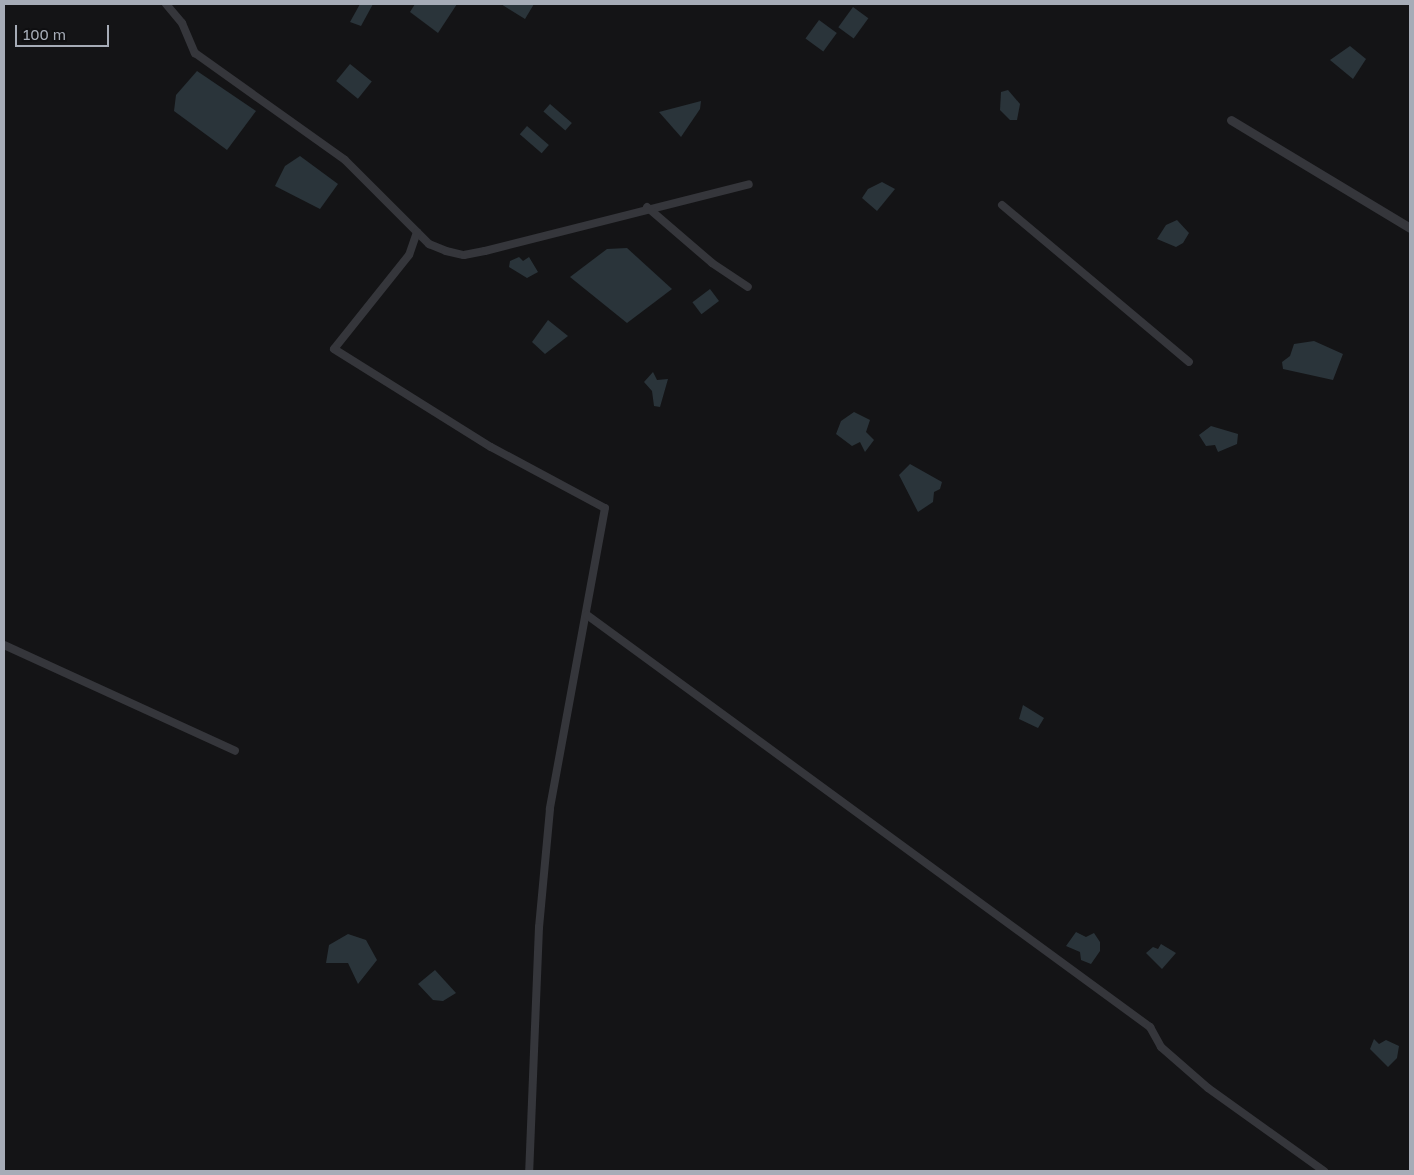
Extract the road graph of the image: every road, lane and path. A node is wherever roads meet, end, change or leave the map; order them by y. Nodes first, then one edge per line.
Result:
1 (166, 4) edge
2 (1231, 120) dead end
3 (749, 184) dead end
4 (1002, 205) dead end
5 (646, 207) junction
6 (1410, 228) edge
7 (418, 232) junction
8 (748, 287) dead end
9 (1189, 362) dead end
10 (587, 615) junction
11 (4, 645) edge
12 (235, 751) dead end
13 (529, 1171) edge
14 (1324, 1171) edge

1 - 7 street
2 - 6 street
3 - 5 street
4 - 9 street
5 - 7 street
5 - 8 street
7 - 10 street
10 - 13 street
10 - 14 street
11 - 12 street

